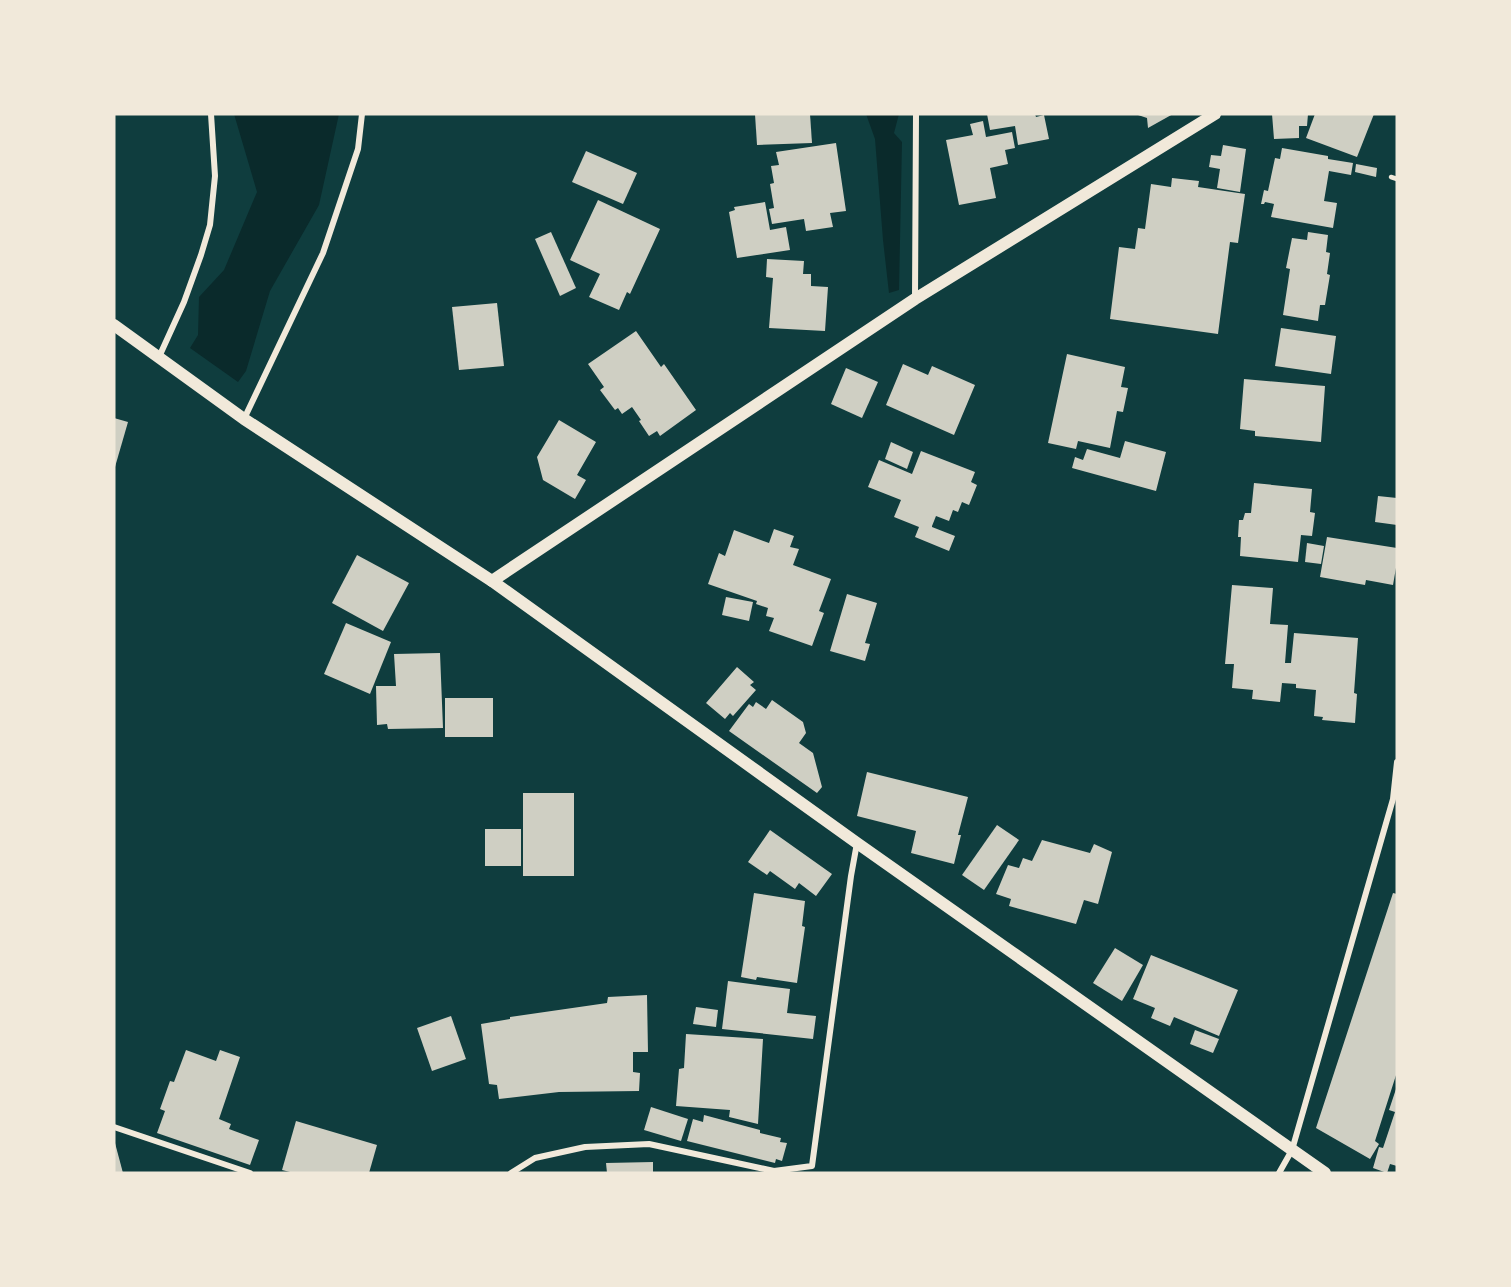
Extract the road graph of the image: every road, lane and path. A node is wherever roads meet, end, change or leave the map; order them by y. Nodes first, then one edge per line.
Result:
1 (211, 114) edge
2 (362, 114) edge
3 (916, 114) edge
4 (1215, 114) edge
5 (915, 299) junction
6 (114, 325) edge
7 (159, 357) junction
8 (239, 416) junction
9 (492, 581) junction
10 (1397, 762) edge
11 (857, 843) junction
12 (114, 1127) edge
13 (1292, 1150) junction
14 (250, 1173) edge
15 (511, 1173) edge
16 (1280, 1173) edge
17 (1325, 1173) edge

1 - 7 street
2 - 8 street
3 - 5 street
4 - 5 main road
5 - 9 main road
6 - 7 main road
7 - 8 main road
8 - 9 main road
9 - 11 main road
10 - 13 street
11 - 13 main road
11 - 15 street
12 - 14 street
13 - 16 street
13 - 17 main road

